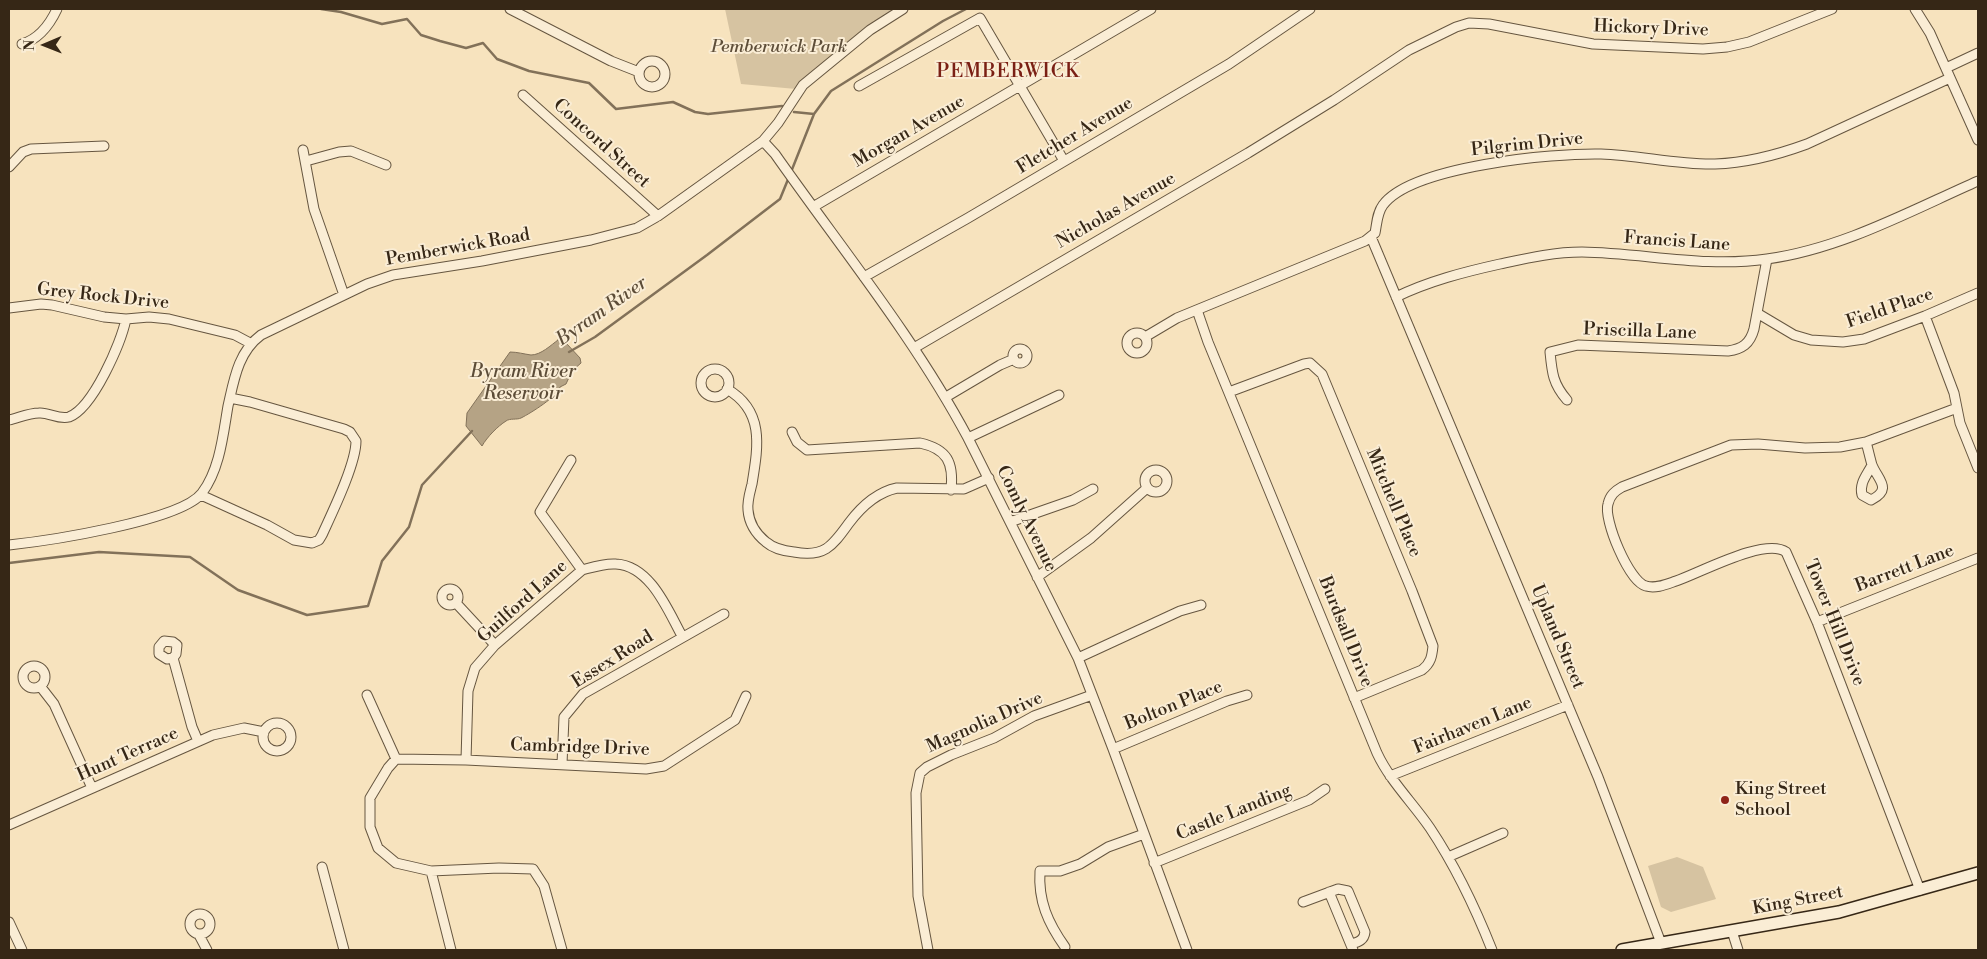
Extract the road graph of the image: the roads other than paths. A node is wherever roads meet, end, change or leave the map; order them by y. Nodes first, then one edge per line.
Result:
1 (57, 9) edge
2 (510, 9) edge
3 (904, 9) edge
4 (1151, 9) edge
5 (1310, 9) edge
6 (1832, 9) edge
7 (1915, 9) edge
8 (1297, 12) edge
9 (22, 44) dead end
10 (1978, 53) edge
11 (1946, 68) junction
12 (639, 72) dead end
13 (1950, 78) junction
14 (860, 86) dead end
15 (1020, 87) junction
16 (523, 95) dead end
17 (1334, 100) joint
18 (1978, 140) edge
19 (764, 141) junction
20 (104, 146) dead end
21 (303, 150) dead end
22 (306, 161) junction
23 (1064, 161) junction
24 (386, 166) dead end
25 (9, 167) edge
26 (1978, 181) edge
27 (813, 207) junction
28 (658, 216) junction
29 (1371, 237) junction
30 (1767, 259) junction
31 (864, 277) junction
32 (1978, 293) edge
33 (344, 295) junction
34 (1396, 297) junction
35 (9, 308) edge
36 (1197, 310) junction
37 (1757, 313) junction
38 (1925, 316) junction
39 (126, 319) junction
40 (1145, 336) dead end
41 (250, 343) junction
42 (914, 348) junction
43 (1014, 359) dead end
44 (727, 389) dead end
45 (1230, 392) junction
46 (1060, 395) dead end
47 (946, 397) junction
48 (230, 398) junction
49 (1567, 400) dead end
50 (1957, 408) junction
51 (9, 420) edge
52 (792, 432) dead end
53 (968, 438) junction
54 (1866, 442) junction
55 (571, 460) dead end
56 (1872, 465) dead end
57 (1978, 468) edge
58 (989, 478) junction
59 (1147, 488) dead end
60 (1093, 489) dead end
61 (951, 490) junction
62 (201, 495) junction
63 (1010, 522) junction
64 (9, 545) edge
65 (1978, 558) edge
66 (582, 570) junction
67 (1037, 577) junction
68 (456, 603) dead end
69 (1201, 605) dead end
70 (724, 614) dead end
71 (1817, 622) junction
72 (682, 636) junction
73 (495, 645) junction
74 (173, 658) dead end
75 (1078, 658) junction
76 (40, 686) dead end
77 (367, 695) dead end
78 (1092, 695) junction
79 (1247, 695) dead end
80 (746, 696) dead end
81 (1354, 698) junction
82 (1568, 705) junction
83 (264, 732) dead end
84 (198, 741) junction
85 (1113, 749) junction
86 (396, 759) junction
87 (466, 760) junction
88 (562, 764) junction
89 (1390, 776) junction
90 (92, 788) junction
91 (1325, 789) dead end
92 (9, 825) edge
93 (1503, 832) dead end
94 (1144, 834) junction
95 (1448, 857) junction
96 (1154, 863) junction
97 (322, 867) dead end
98 (431, 871) junction
99 (1978, 873) edge
100 (1920, 890) junction
101 (1329, 892) junction
102 (1303, 902) dead end
103 (9, 922) edge
104 (1732, 931) junction
105 (199, 934) dead end
106 (1661, 944) junction
107 (1065, 947) dead end
108 (1352, 947) edge
109 (22, 950) edge
110 (207, 950) edge
111 (344, 950) edge
112 (451, 950) edge
113 (562, 950) edge
114 (928, 950) edge
115 (1186, 950) edge
116 (1492, 950) edge
117 (1622, 950) edge
118 (1738, 950) edge

1 - 9 street
2 - 12 street
3 - 19 street, Pemberwick Road
4 - 15 street, Morgan Avenue
5 - 8 street, Fletcher Avenue
6 - 17 street, Hickory Drive
7 - 11 street
8 - 23 street, Fletcher Avenue
10 - 11 street
11 - 13 street
13 - 18 street
13 - 29 street, Pilgrim Drive
14 - 15 street
15 - 23 street
15 - 27 street, Morgan Avenue
16 - 28 street, Concord Street
17 - 42 street, Nicholas Avenue
19 - 27 street, Comly Avenue
19 - 28 street, Pemberwick Road
20 - 25 street
21 - 22 street
22 - 24 street
22 - 33 street
23 - 31 street, Fletcher Avenue
26 - 30 street, Francis Lane
27 - 31 street, Comly Avenue
28 - 33 street, Pemberwick Road
29 - 34 street, Upland Street
29 - 36 street
30 - 34 street, Francis Lane
30 - 37 street
31 - 42 street, Comly Avenue
32 - 38 street, Field Place
33 - 41 street, Pemberwick Road
34 - 82 street, Upland Street
35 - 39 street, Grey Rock Drive
36 - 40 street
36 - 45 street, Burdsall Drive
37 - 38 street, Field Place
37 - 49 street, Priscilla Lane
38 - 50 street
39 - 41 street, Grey Rock Drive
39 - 51 street
41 - 48 street
42 - 47 street, Comly Avenue
43 - 47 street
44 - 61 street
45 - 81 street, Burdsall Drive
45 - 81 street, Mitchell Place
46 - 53 street
47 - 53 street, Comly Avenue
48 - 62 street
48 - 62 street
50 - 54 street, Tower Hill Drive
50 - 57 street
52 - 61 street
53 - 58 street, Comly Avenue
54 - 56 street
54 - 71 street, Tower Hill Drive
55 - 66 street
58 - 61 street
58 - 63 street, Comly Avenue
59 - 67 street
60 - 63 street
62 - 64 street
63 - 67 street, Comly Avenue
65 - 71 street, Barrett Lane
66 - 72 street, Guilford Lane
66 - 73 street, Guilford Lane
67 - 75 street, Comly Avenue
68 - 73 street
69 - 75 street
70 - 72 street, Essex Road
71 - 100 street, Tower Hill Drive
72 - 88 street, Essex Road
73 - 87 street, Guilford Lane
74 - 84 street
75 - 78 street, Comly Avenue
76 - 90 street
77 - 86 street
78 - 85 street, Comly Avenue
78 - 114 street, Magnolia Drive
79 - 85 street, Bolton Place
80 - 88 street, Cambridge Drive
81 - 89 street, Burdsall Drive
82 - 89 street, Fairhaven Lane
82 - 106 street, Upland Street
83 - 84 street, Hunt Terrace
84 - 90 street, Hunt Terrace
85 - 94 street, Comly Avenue
86 - 87 street, Cambridge Drive
86 - 98 street
87 - 88 street, Cambridge Drive
89 - 95 street, Burdsall Drive
90 - 92 street, Hunt Terrace
91 - 96 street, Castle Landing
93 - 95 street
94 - 96 street, Comly Avenue
94 - 107 street
95 - 116 street, Burdsall Drive
96 - 115 street, Comly Avenue
97 - 111 street
98 - 112 street
98 - 113 street
99 - 100 main road, King Street
100 - 104 main road, King Street
101 - 102 street
101 - 108 street
101 - 108 street
103 - 109 street
104 - 106 main road, King Street
104 - 118 street
105 - 110 street
106 - 117 main road, King Street

